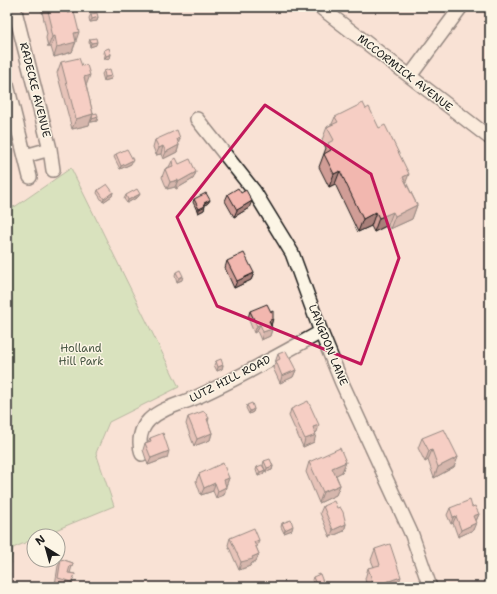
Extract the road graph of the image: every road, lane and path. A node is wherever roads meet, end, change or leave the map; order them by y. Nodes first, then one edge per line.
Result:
1 (14, 7) edge
2 (320, 7) edge
3 (461, 7) edge
4 (410, 76) junction
5 (7, 85) edge
6 (197, 119) dead end
7 (490, 138) edge
8 (50, 149) junction
9 (25, 156) junction
10 (53, 170) dead end
11 (30, 177) dead end
12 (321, 332) junction
13 (142, 454) dead end
14 (430, 587) edge

1 - 8 street, RADECKE AVENUE
2 - 4 street, MCCORMICK AVENUE
3 - 4 street
4 - 7 street, MCCORMICK AVENUE
5 - 9 street
6 - 12 street, LANGDON LANE
8 - 9 street, RADECKE AVENUE
8 - 10 street, RADECKE AVENUE
9 - 11 street
12 - 13 street, LUTZ HILL ROAD
12 - 14 street, LANGDON LANE

